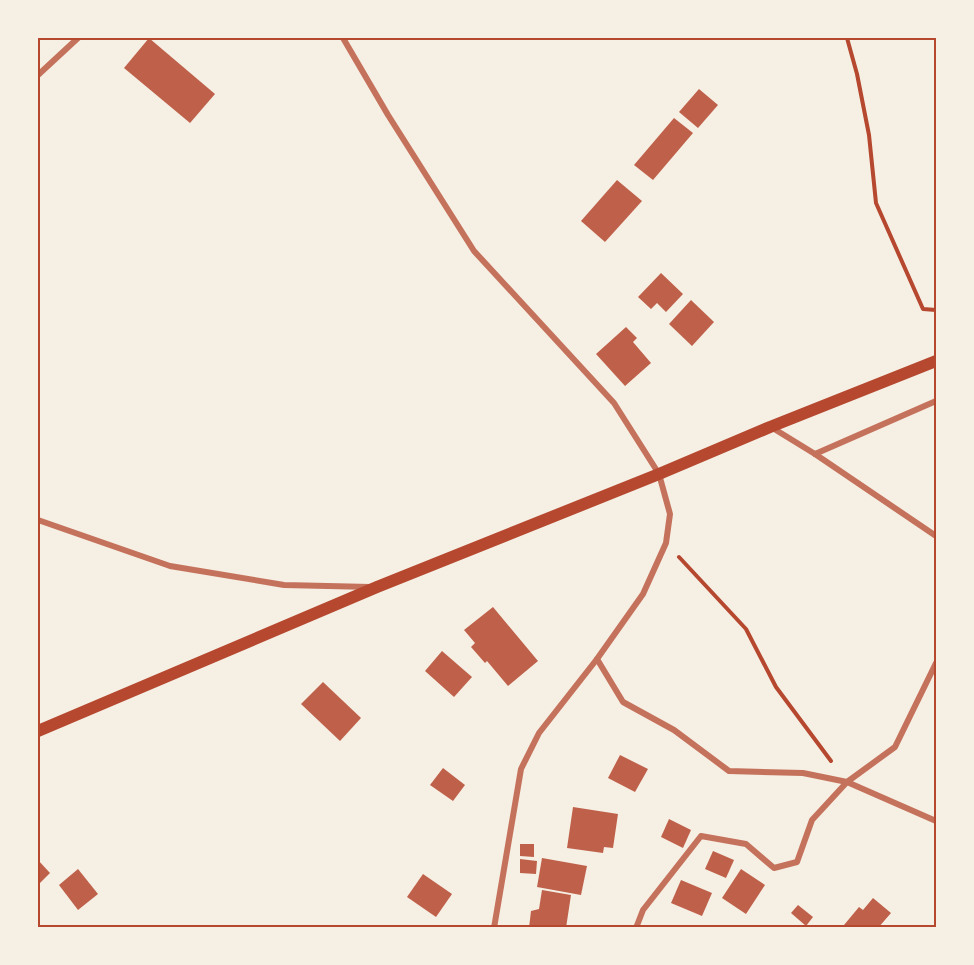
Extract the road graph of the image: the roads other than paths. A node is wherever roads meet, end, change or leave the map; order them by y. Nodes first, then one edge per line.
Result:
1 (78, 38) edge
2 (343, 38) edge
3 (38, 75) edge
4 (936, 360) edge
5 (936, 401) edge
6 (770, 427) junction
7 (815, 454) junction
8 (659, 474) junction
9 (38, 520) edge
10 (936, 536) edge
11 (377, 587) junction
12 (597, 659) junction
13 (936, 663) edge
14 (38, 730) edge
15 (847, 782) junction
16 (936, 820) edge
17 (494, 927) edge
18 (636, 927) edge

1 - 3 street
2 - 8 street
4 - 6 main road
5 - 7 street
6 - 7 street
6 - 8 main road
7 - 10 street
8 - 11 main road
8 - 12 street
9 - 11 street
11 - 14 main road
12 - 15 street
12 - 17 street
13 - 15 street
15 - 16 street
15 - 18 street

